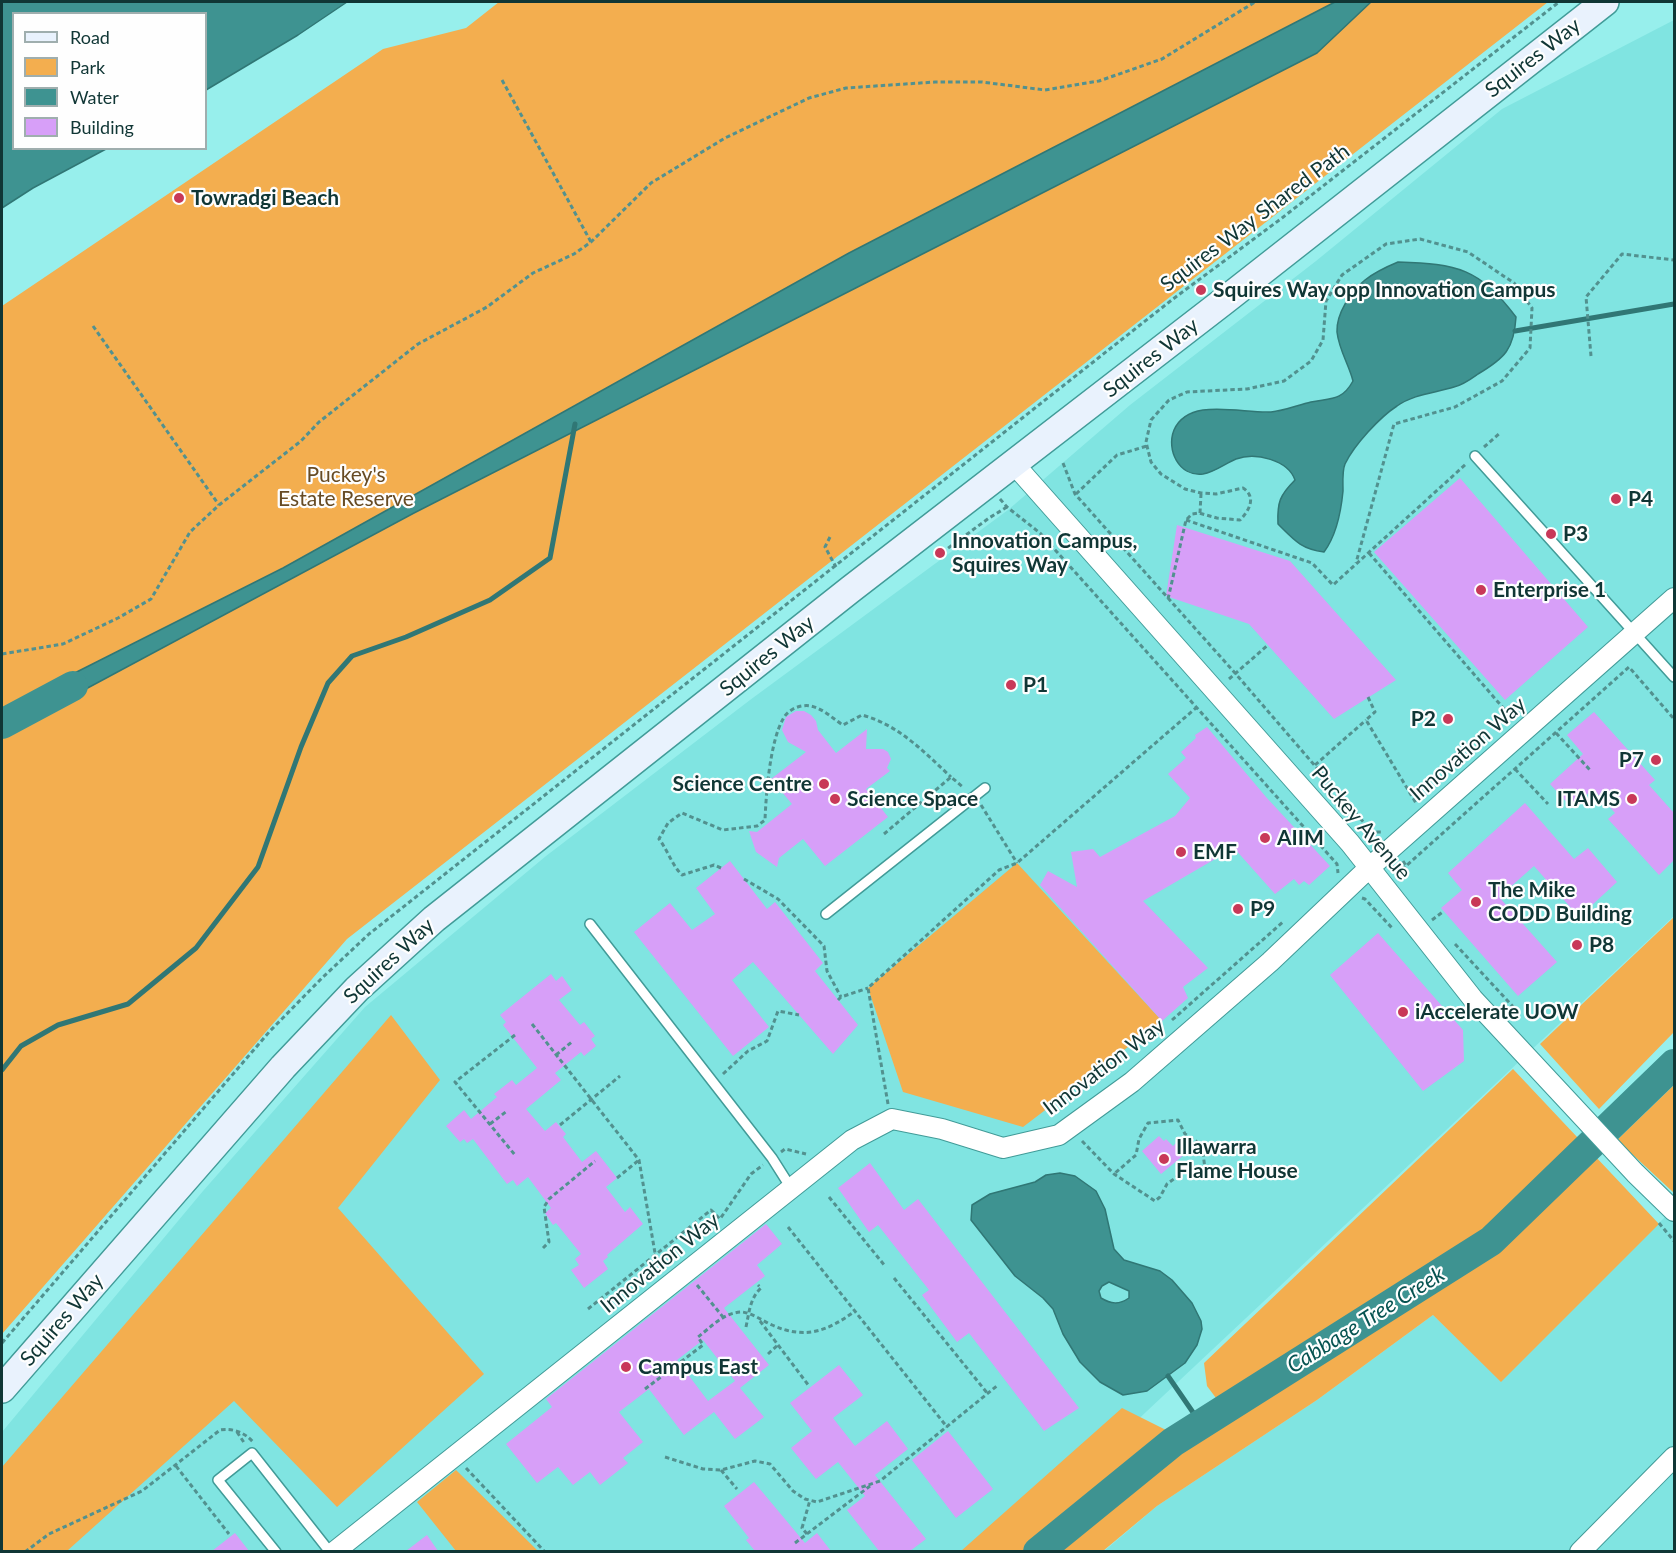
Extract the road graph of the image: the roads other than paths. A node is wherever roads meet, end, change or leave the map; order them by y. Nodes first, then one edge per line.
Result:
1 (1605, 2) edge
2 (1475, 456) road end
3 (1014, 464) junction
4 (1674, 598) edge
5 (1635, 634) junction
6 (1674, 677) edge
7 (985, 788) dead end
8 (1369, 868) junction
9 (826, 914) dead end
10 (590, 924) dead end
11 (791, 1188) junction
12 (1674, 1210) edge
13 (2, 1389) edge
14 (1674, 1457) edge
15 (276, 1551) edge
16 (332, 1551) edge
17 (1580, 1551) edge

1 - 3 main road, Squires Way
2 - 5 lane
3 - 8 street, Puckey Avenue
3 - 13 main road, Squires Way
4 - 5 street, Innovation Way
5 - 6 lane
5 - 8 street, Innovation Way
7 - 9 lane
8 - 11 street, Innovation Way
8 - 12 street, Puckey Avenue
10 - 11 lane
11 - 16 street, Innovation Way
14 - 17 street
15 - 16 lane

